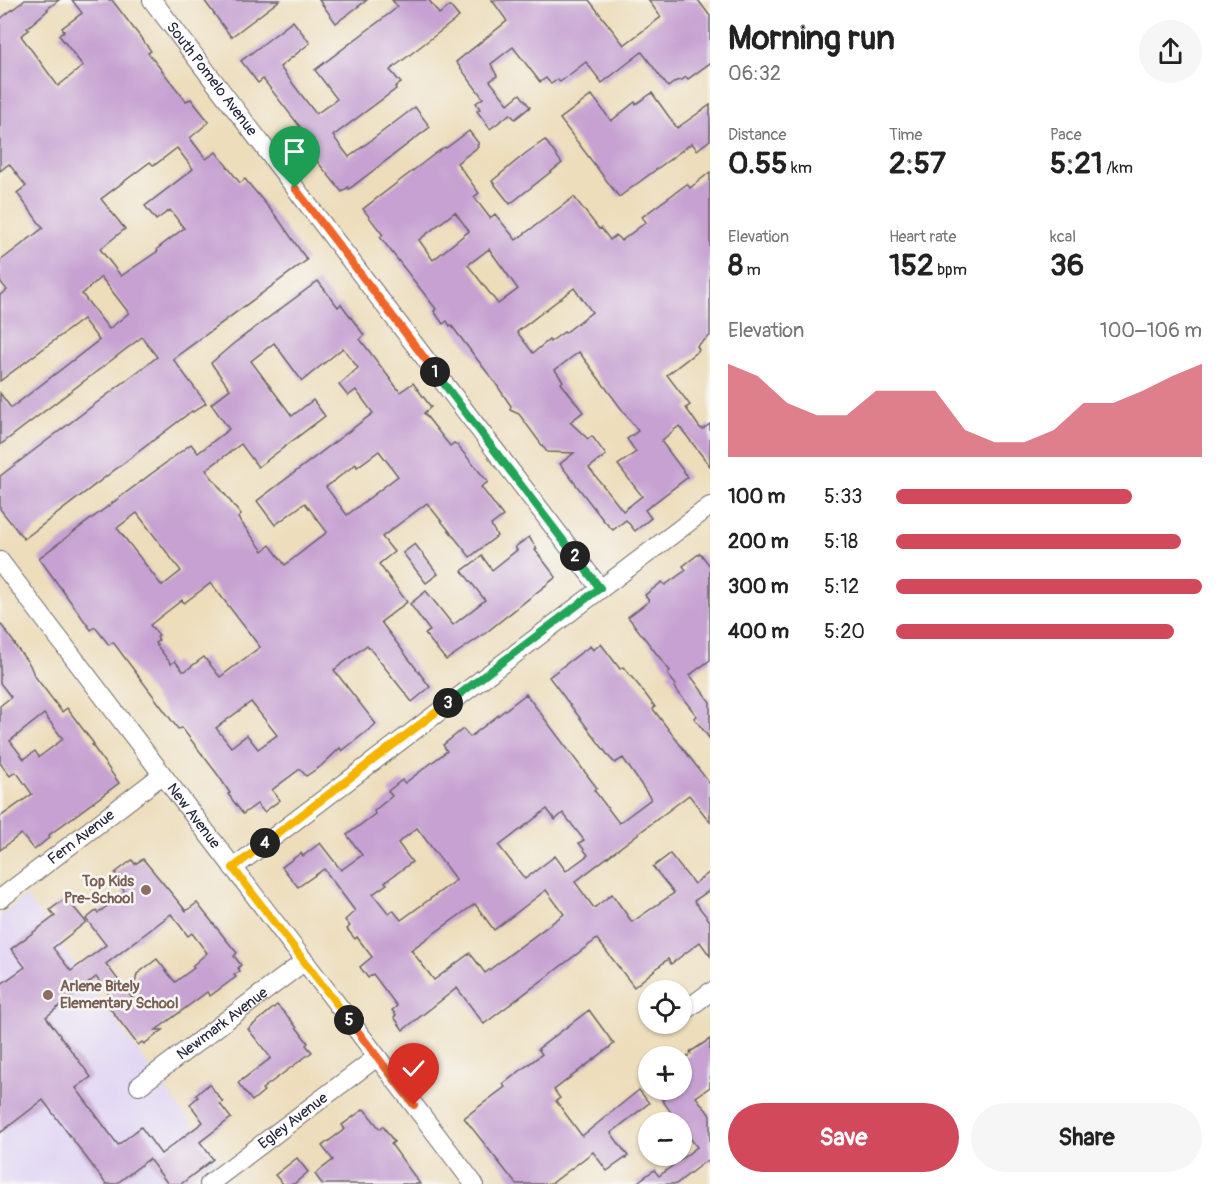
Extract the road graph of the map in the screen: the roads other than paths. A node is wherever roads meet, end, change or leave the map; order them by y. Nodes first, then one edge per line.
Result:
1 (152, 0) edge
2 (710, 506) edge
3 (0, 561) edge
4 (600, 588) junction
5 (162, 775) junction
6 (233, 868) junction
7 (0, 899) edge
8 (304, 961) junction
9 (710, 992) edge
10 (692, 1005) edge
11 (377, 1056) junction
12 (139, 1086) dead end
13 (209, 1184) edge
14 (474, 1184) edge

1 - 4 street, South Pomelo Avenue
2 - 4 street
3 - 5 street, New Avenue
4 - 6 street
5 - 6 street, New Avenue
5 - 7 street, Fern Avenue
6 - 8 street, New Avenue
8 - 11 street, New Avenue
8 - 12 street, Newmark Avenue
9 - 10 street
11 - 13 street, Egley Avenue
11 - 14 street, New Avenue

